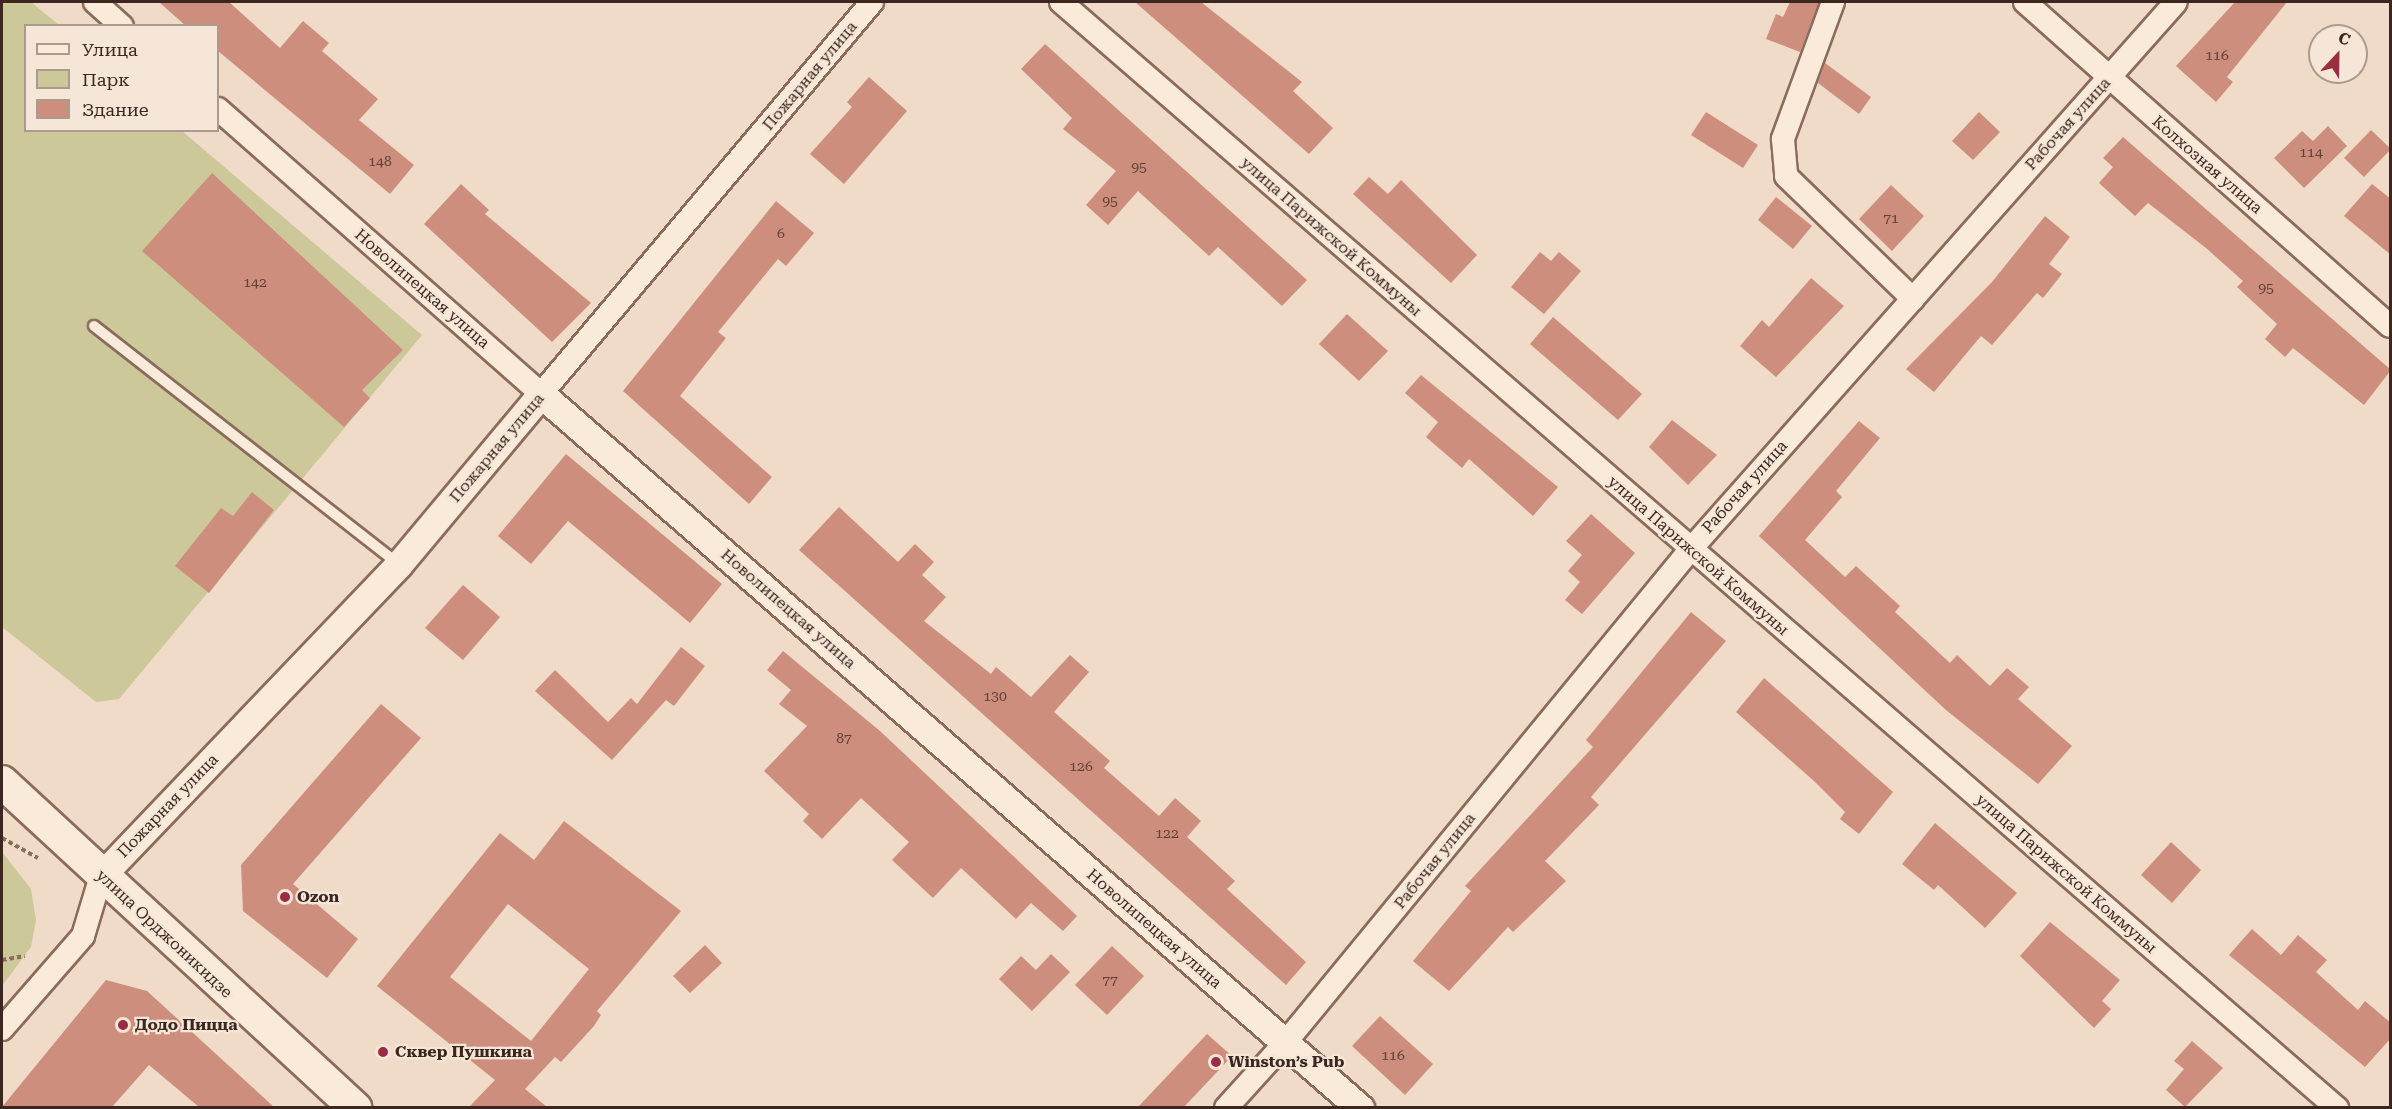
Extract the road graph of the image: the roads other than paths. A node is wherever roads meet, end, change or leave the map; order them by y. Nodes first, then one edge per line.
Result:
1 (95, 2) edge
2 (872, 2) edge
3 (1061, 2) edge
4 (1833, 2) edge
5 (2025, 2) edge
6 (2176, 2) edge
7 (120, 24) edge
8 (2109, 79) junction
9 (219, 110) edge
10 (1913, 299) junction
11 (94, 326) dead end
12 (2391, 326) edge
13 (542, 394) junction
14 (1690, 550) junction
15 (399, 564) junction
16 (2, 782) edge
17 (101, 876) junction
18 (2, 1029) edge
19 (1285, 1043) junction
20 (355, 1107) edge
21 (1226, 1107) edge
22 (1360, 1107) edge
23 (2337, 1107) edge

1 - 7 street
2 - 13 street, Пожарная улица
3 - 14 street, улица Парижской Коммуны
4 - 10 street
5 - 8 street, Колхозная улица
6 - 8 street, Рабочая улица
8 - 10 street, Рабочая улица
8 - 12 street, Колхозная улица
9 - 13 street, Новолипецкая улица
10 - 14 street, Рабочая улица
11 - 15 lane
13 - 15 street, Пожарная улица
13 - 19 street, Новолипецкая улица
14 - 19 street, Рабочая улица
14 - 23 street, улица Парижской Коммуны
15 - 17 street, Пожарная улица
16 - 17 main road, улица Орджоникидзе
17 - 18 street
17 - 20 main road, улица Орджоникидзе
19 - 21 street, Рабочая улица
19 - 22 street, Новолипецкая улица

